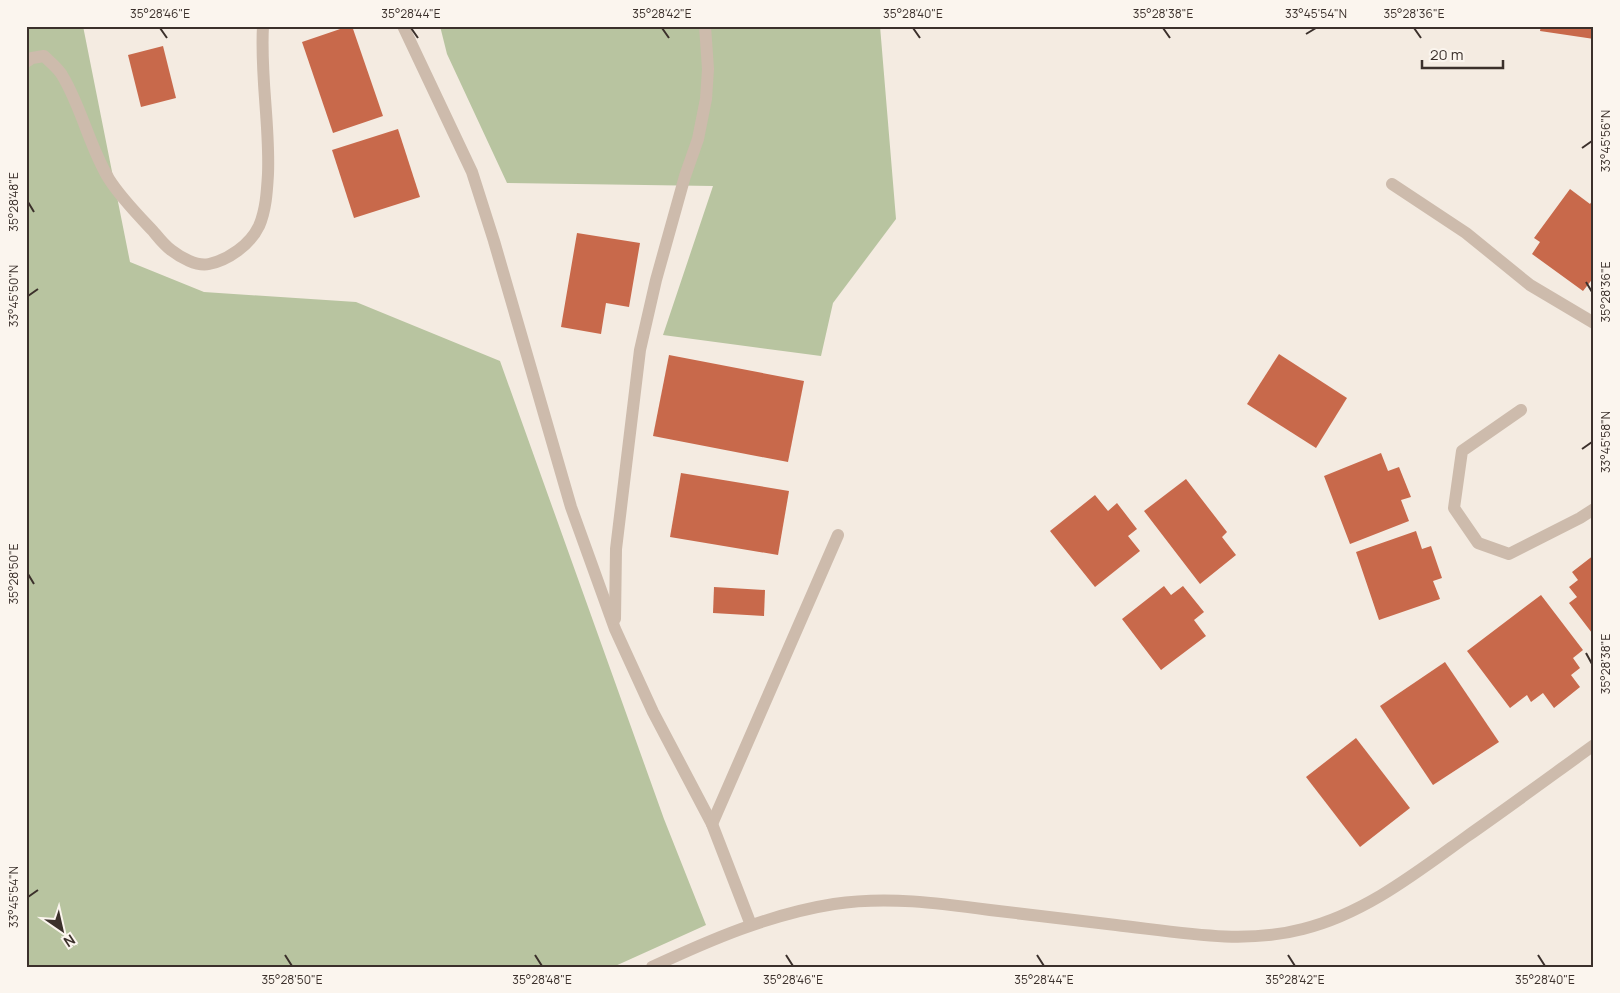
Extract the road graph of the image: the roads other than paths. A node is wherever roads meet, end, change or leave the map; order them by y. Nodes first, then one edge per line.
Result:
1 (263, 26) edge
2 (403, 26) edge
3 (705, 26) edge
4 (26, 62) edge
5 (1392, 184) dead end
6 (1594, 324) edge
7 (1521, 410) dead end
8 (1594, 509) edge
9 (838, 535) dead end
10 (615, 629) junction
11 (1594, 745) edge
12 (712, 824) junction
13 (751, 925) junction
14 (652, 967) edge

1 - 4 street
2 - 10 street
3 - 10 street
5 - 6 street
7 - 8 street
9 - 12 street
10 - 12 street
11 - 13 street
12 - 13 street
13 - 14 street

